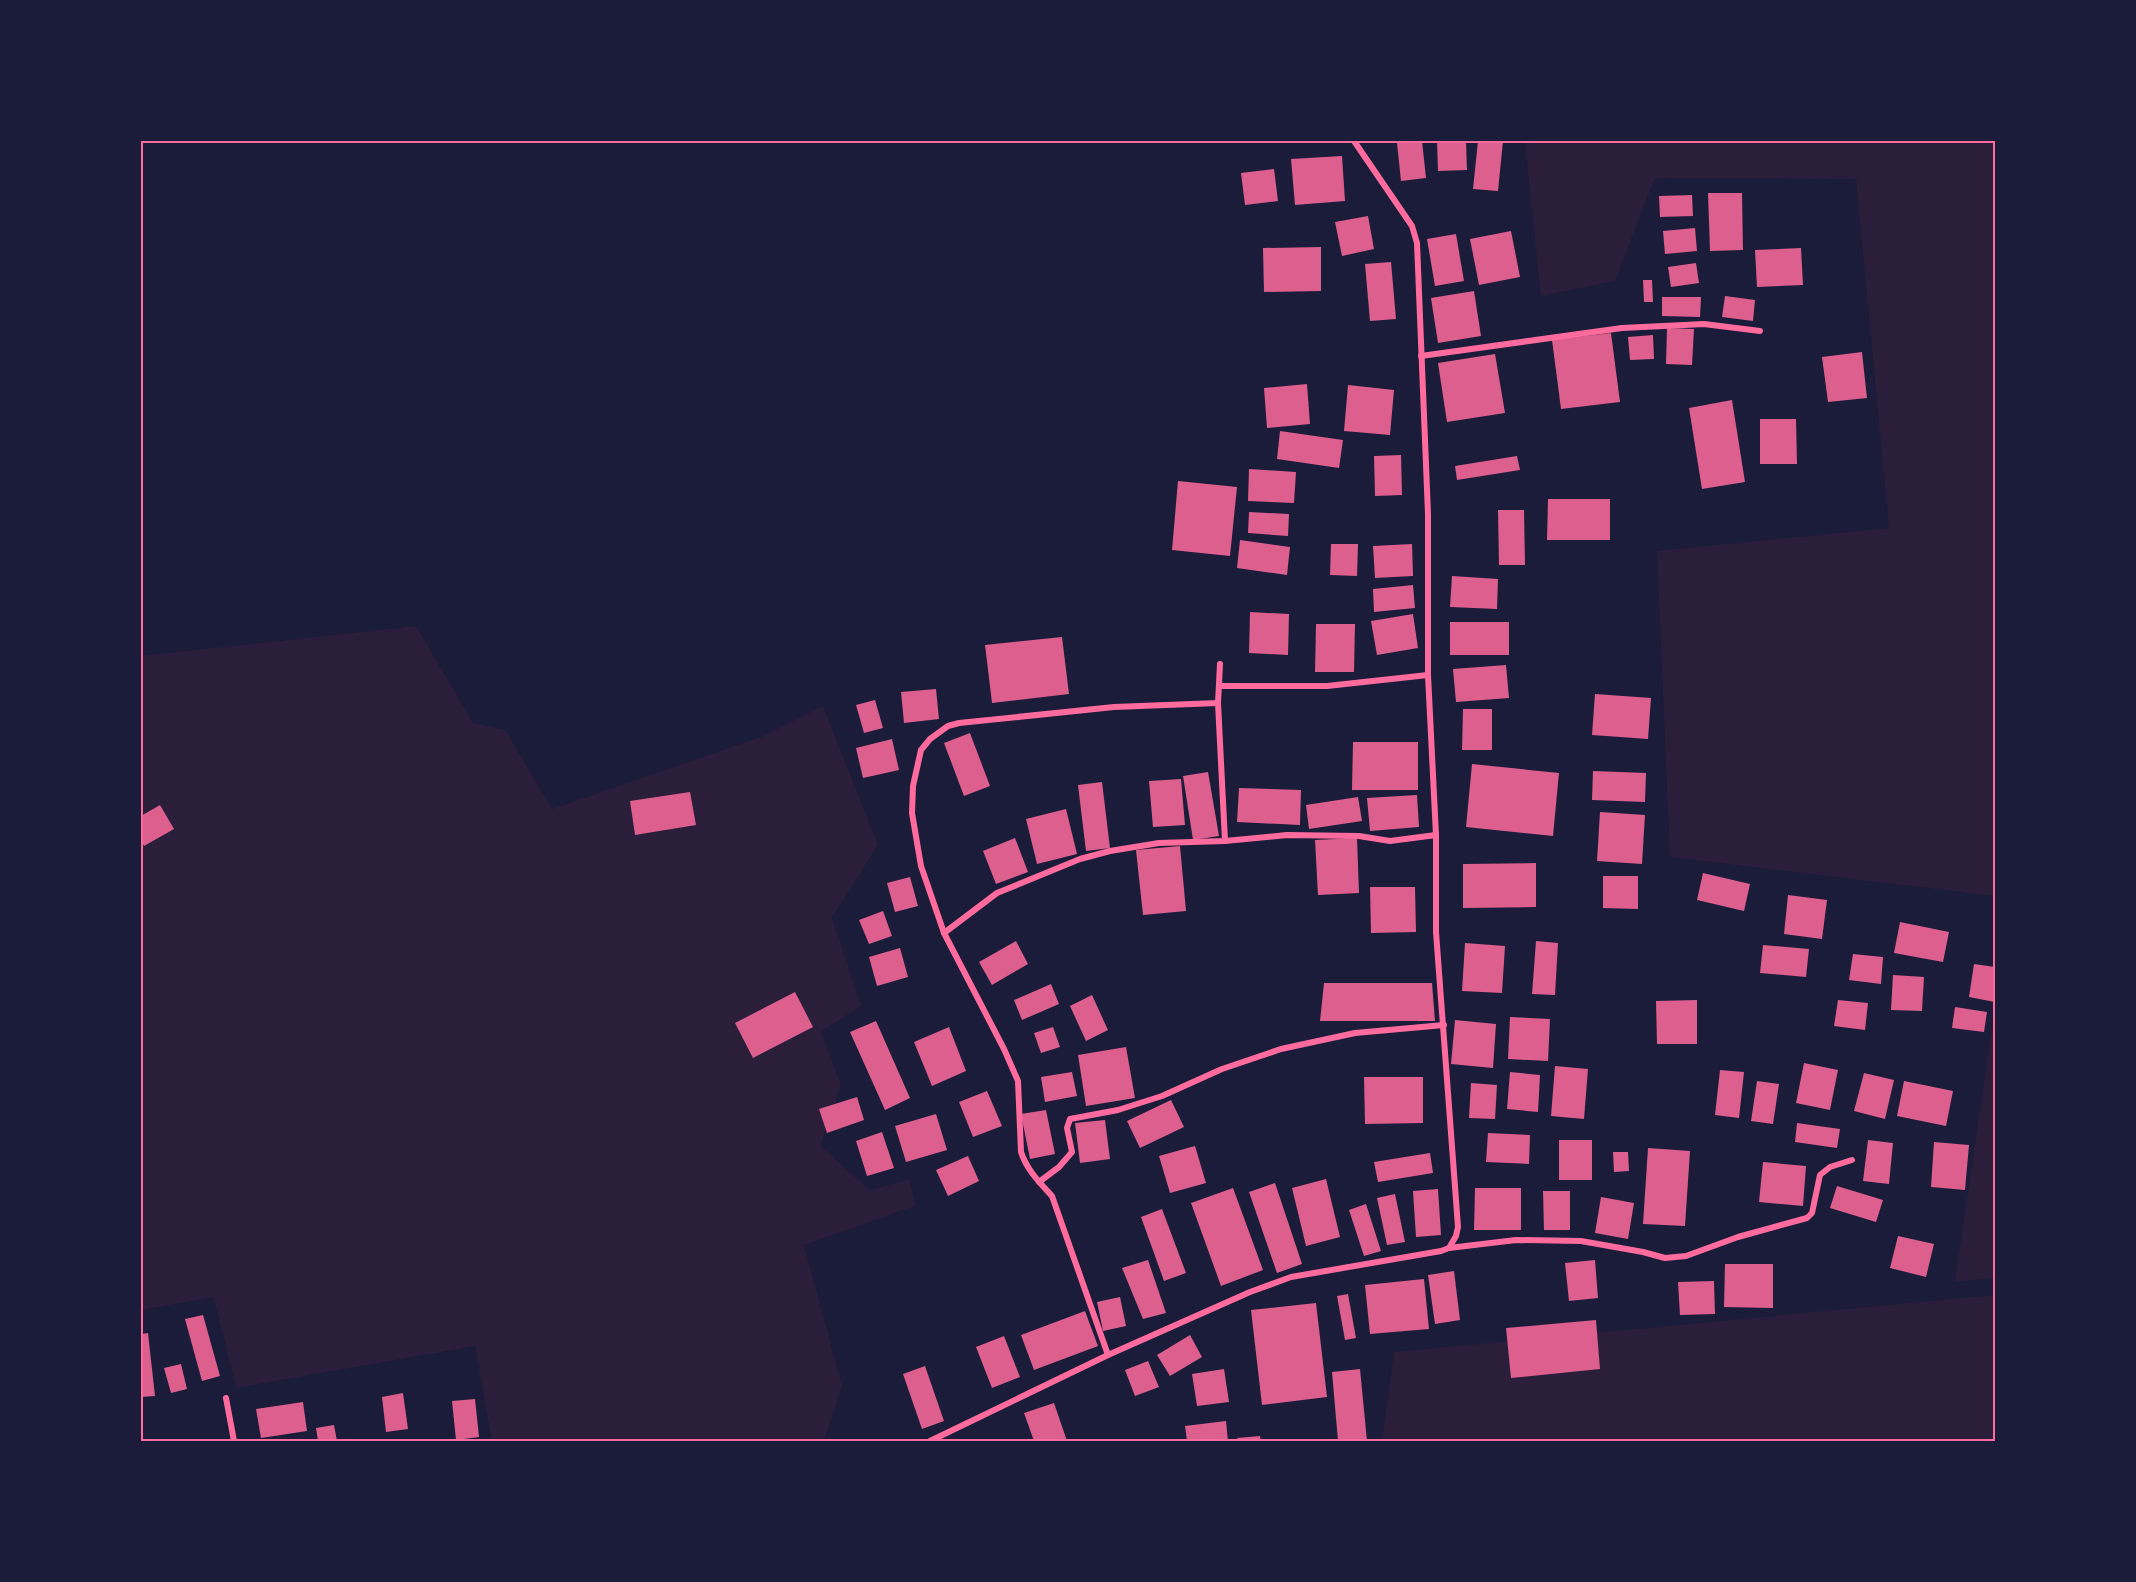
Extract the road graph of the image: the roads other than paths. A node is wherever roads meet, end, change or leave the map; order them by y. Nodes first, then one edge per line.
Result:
1 (1354, 141) edge
2 (1760, 330) dead end
3 (1422, 356) junction
4 (1220, 664) dead end
5 (1428, 675) junction
6 (1219, 686) junction
7 (1218, 703) junction
8 (1436, 835) junction
9 (1225, 841) junction
10 (944, 933) junction
11 (1444, 1025) junction
12 (1852, 1160) dead end
13 (1039, 1182) junction
14 (1449, 1248) junction
15 (1108, 1355) junction
16 (226, 1398) dead end
17 (234, 1441) edge
18 (930, 1441) edge

1 - 3 street
2 - 3 street
3 - 5 street
4 - 6 street
5 - 6 street
5 - 8 street
6 - 7 street
7 - 9 street
7 - 10 street
8 - 9 street
8 - 11 street
9 - 10 street
10 - 13 street
11 - 13 street
11 - 14 street
12 - 14 street
13 - 15 street
14 - 15 street
15 - 18 street
16 - 17 street

